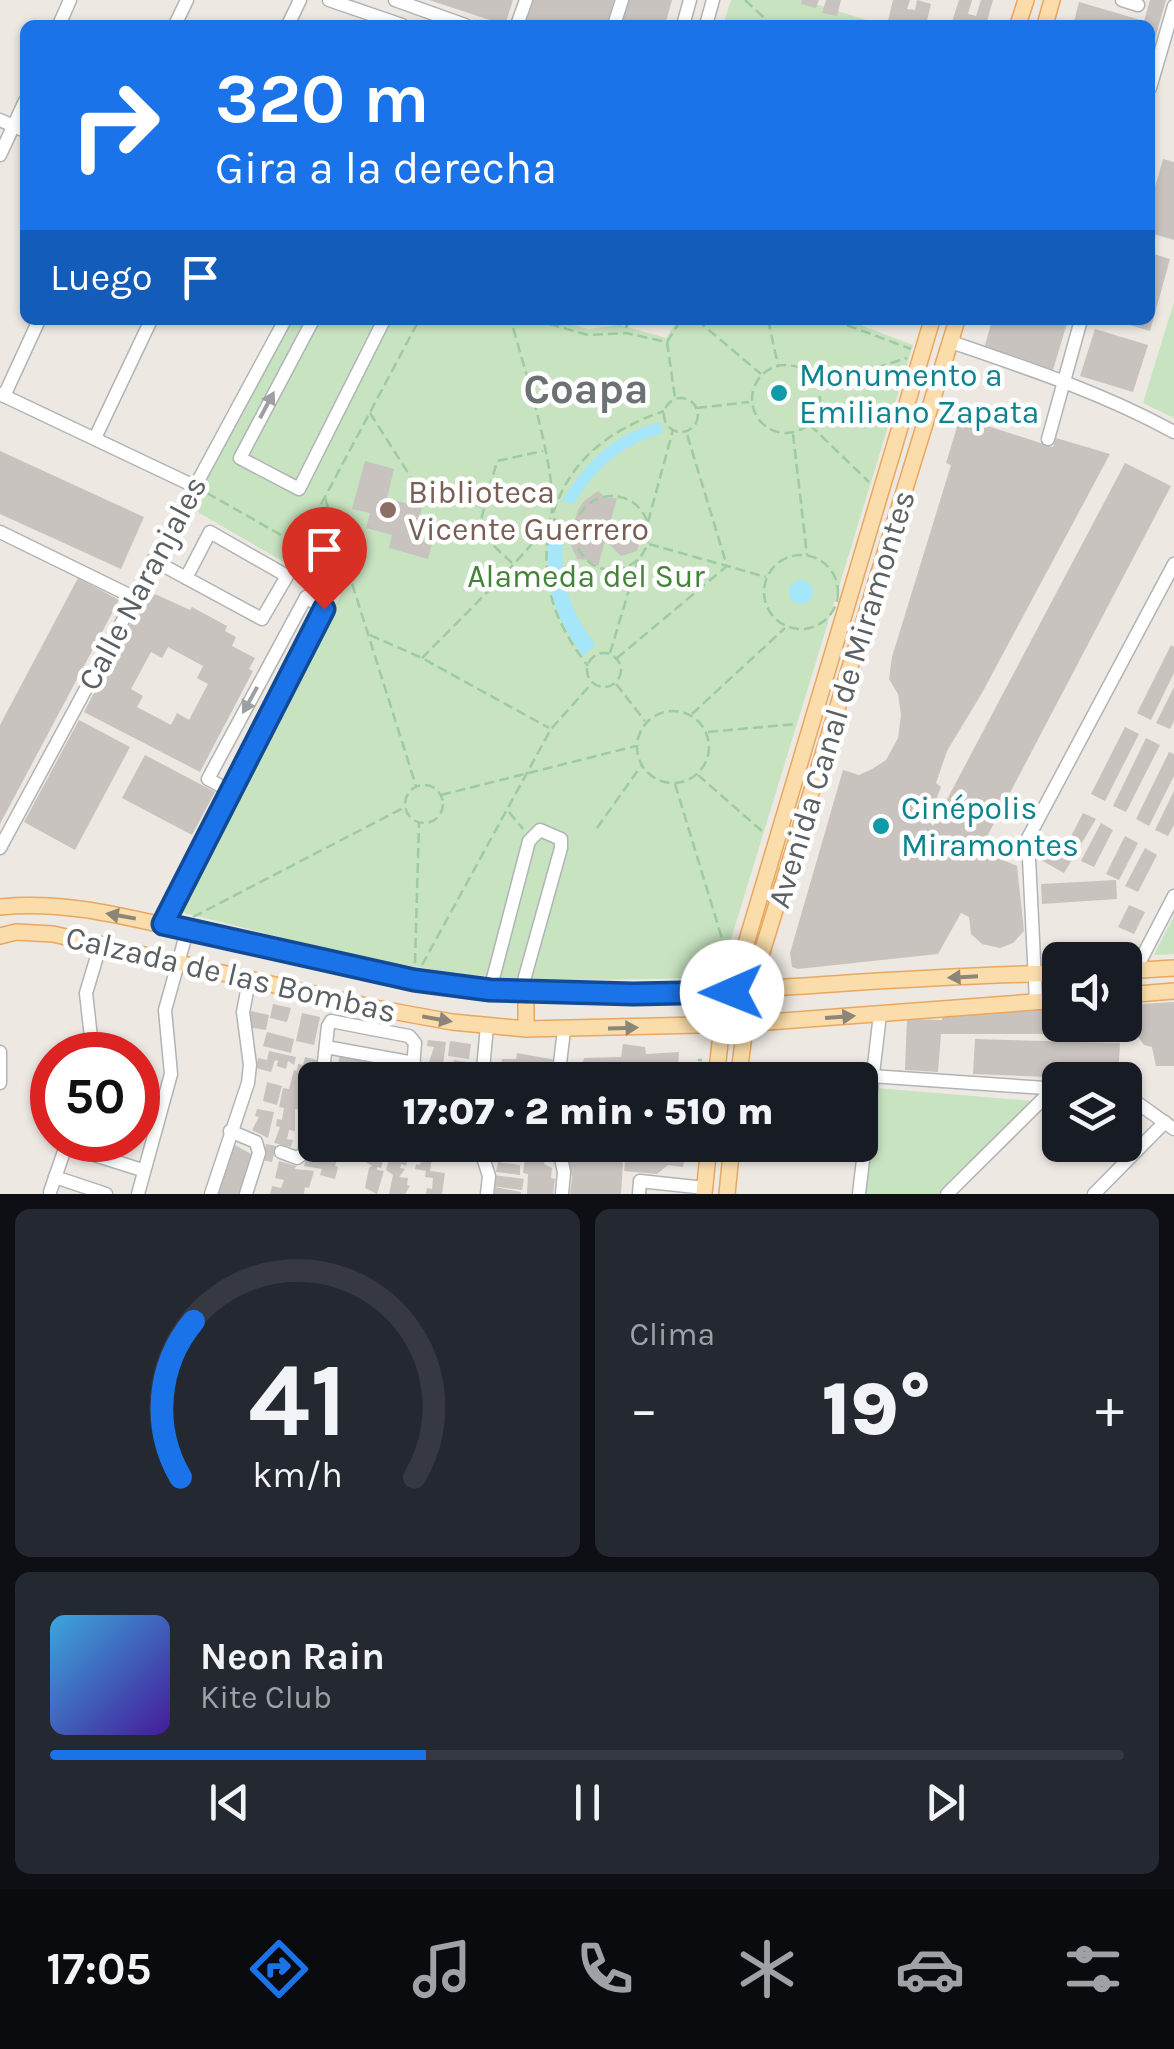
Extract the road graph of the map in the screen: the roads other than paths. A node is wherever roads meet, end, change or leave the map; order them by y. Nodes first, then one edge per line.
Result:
1 (328, 0) edge
2 (1122, 0) edge
3 (399, 1) edge
4 (1138, 4) dead end
5 (1174, 6) edge
6 (387, 20) edge
7 (451, 20) edge
8 (1155, 71) edge
9 (0, 120) edge
10 (19, 129) edge
11 (0, 155) edge
12 (37, 325) edge
13 (148, 325) edge
14 (282, 325) edge
15 (309, 325) edge
16 (381, 325) edge
17 (931, 325) edge
18 (956, 325) edge
19 (1080, 325) edge
20 (951, 342) junction
21 (1063, 381) junction
22 (2, 395) edge
23 (1174, 432) edge
24 (95, 438) junction
25 (1048, 439) dead end
26 (194, 486) junction
27 (0, 532) edge
28 (153, 560) junction
29 (1174, 564) edge
30 (186, 578) junction
31 (133, 597) junction
32 (230, 790) junction
33 (0, 848) edge
34 (1174, 896) edge
35 (0, 907) edge
36 (175, 927) junction
37 (0, 936) edge
38 (101, 943) junction
39 (1142, 951) edge
40 (177, 960) junction
41 (1174, 968) edge
42 (1142, 970) edge
43 (1034, 974) junction
44 (1042, 974) edge
45 (249, 980) junction
46 (490, 990) junction
47 (523, 991) junction
48 (750, 991) junction
49 (1174, 991) edge
50 (732, 992) junction
51 (1142, 992) edge
52 (1036, 1001) junction
53 (1042, 1001) edge
54 (1002, 1004) junction
55 (375, 1008) junction
56 (880, 1014) junction
57 (722, 1024) junction
58 (743, 1024) junction
59 (487, 1026) junction
60 (372, 1029) junction
61 (526, 1029) junction
62 (564, 1030) junction
63 (90, 1032) edge
64 (326, 1047) junction
65 (0, 1052) edge
66 (326, 1062) edge
67 (408, 1062) edge
68 (414, 1062) edge
69 (484, 1062) edge
70 (560, 1062) edge
71 (718, 1062) edge
72 (738, 1062) edge
73 (872, 1062) edge
74 (878, 1077) edge
75 (0, 1084) edge
76 (1042, 1088) edge
77 (1042, 1102) edge
78 (1142, 1106) edge
79 (1170, 1125) edge
80 (230, 1132) junction
81 (281, 1152) dead end
82 (298, 1157) edge
83 (60, 1162) edge
84 (120, 1162) edge
85 (484, 1162) edge
86 (562, 1162) edge
87 (707, 1162) edge
88 (730, 1162) edge
89 (862, 1162) edge
90 (142, 1170) junction
91 (55, 1177) junction
92 (672, 1189) edge
93 (704, 1191) edge
94 (50, 1192) edge
95 (106, 1194) edge
96 (138, 1194) edge
97 (211, 1194) edge
98 (246, 1194) edge
99 (487, 1194) edge
100 (562, 1194) edge
101 (638, 1194) edge
102 (727, 1194) edge
103 (859, 1194) edge
104 (947, 1194) edge
105 (1094, 1194) edge

1 - 6 street
2 - 4 street
3 - 7 street
5 - 8 street
9 - 10 street
10 - 11 street
12 - 22 street
13 - 24 street
14 - 26 street, Calle Naranjales
16 -> 15 street
17 - 50 main road, Avenida Canal de Miramontes
18 - 20 main road, Avenida Canal de Miramontes
19 - 21 street
20 - 21 street
20 - 48 main road, Avenida Canal de Miramontes
21 - 23 street
21 - 25 street
22 - 24 street
24 - 26 street
26 - 28 street, Calle Naranjales
27 - 31 street
28 - 30 street
28 - 31 street, Calle Naranjales
29 - 43 street
30 - 30 street
31 - 33 street, Calle Naranjales
32 -> 32 street
32 - 36 street
34 - 39 street
36 -> 35 main road, Calzada de las Bombas
36 - 40 street
36 - 46 main road, Calzada de las Bombas
37 - 38 main road, Calzada de las Bombas
38 - 40 main road, Calzada de las Bombas
38 - 63 street
40 - 45 main road, Calzada de las Bombas
40 - 90 street
41 - 42 main road
43 - 44 main road, Calzada de las Bombas
43 -> 48 main road, Calzada de las Bombas
43 - 52 street
43 - 54 main road
45 - 55 main road, Calzada de las Bombas
45 - 80 street
46 - 47 main road, Calzada de las Bombas
46 - 47 street
47 - 50 main road, Calzada de las Bombas
47 - 61 main road
48 - 50 main road, Calzada de las Bombas
48 - 58 main road, Avenida Canal de Miramontes
49 - 51 main road
50 - 57 main road, Avenida Canal de Miramontes
52 - 53 main road, Calzada de las Bombas
52 - 54 main road, Calzada de las Bombas
54 - 56 main road, Calzada de las Bombas
55 -> 59 main road, Calzada de las Bombas
55 - 60 street
58 -> 56 main road, Calzada de las Bombas
56 - 73 street
57 - 58 main road, Calzada de las Bombas
62 -> 57 main road, Calzada de las Bombas
57 - 71 main road, Avenida Canal de Miramontes
58 - 72 main road, Avenida Canal de Miramontes
59 - 61 main road, Calzada de las Bombas
59 - 69 street
60 - 64 street
60 - 68 street
61 - 62 main road, Calzada de las Bombas
62 - 70 street
64 - 66 street
64 - 67 street
65 - 75 street
74 - 76 street
77 - 104 street
78 - 79 street
79 - 105 street
80 - 97 street
80 - 98 street
81 - 82 street
83 - 91 street
84 - 90 street
85 - 99 street
86 - 100 street
87 - 93 main road
88 - 102 main road
89 - 103 street
90 - 96 street
91 - 94 street
91 - 95 street
92 - 93 street
92 - 101 street

